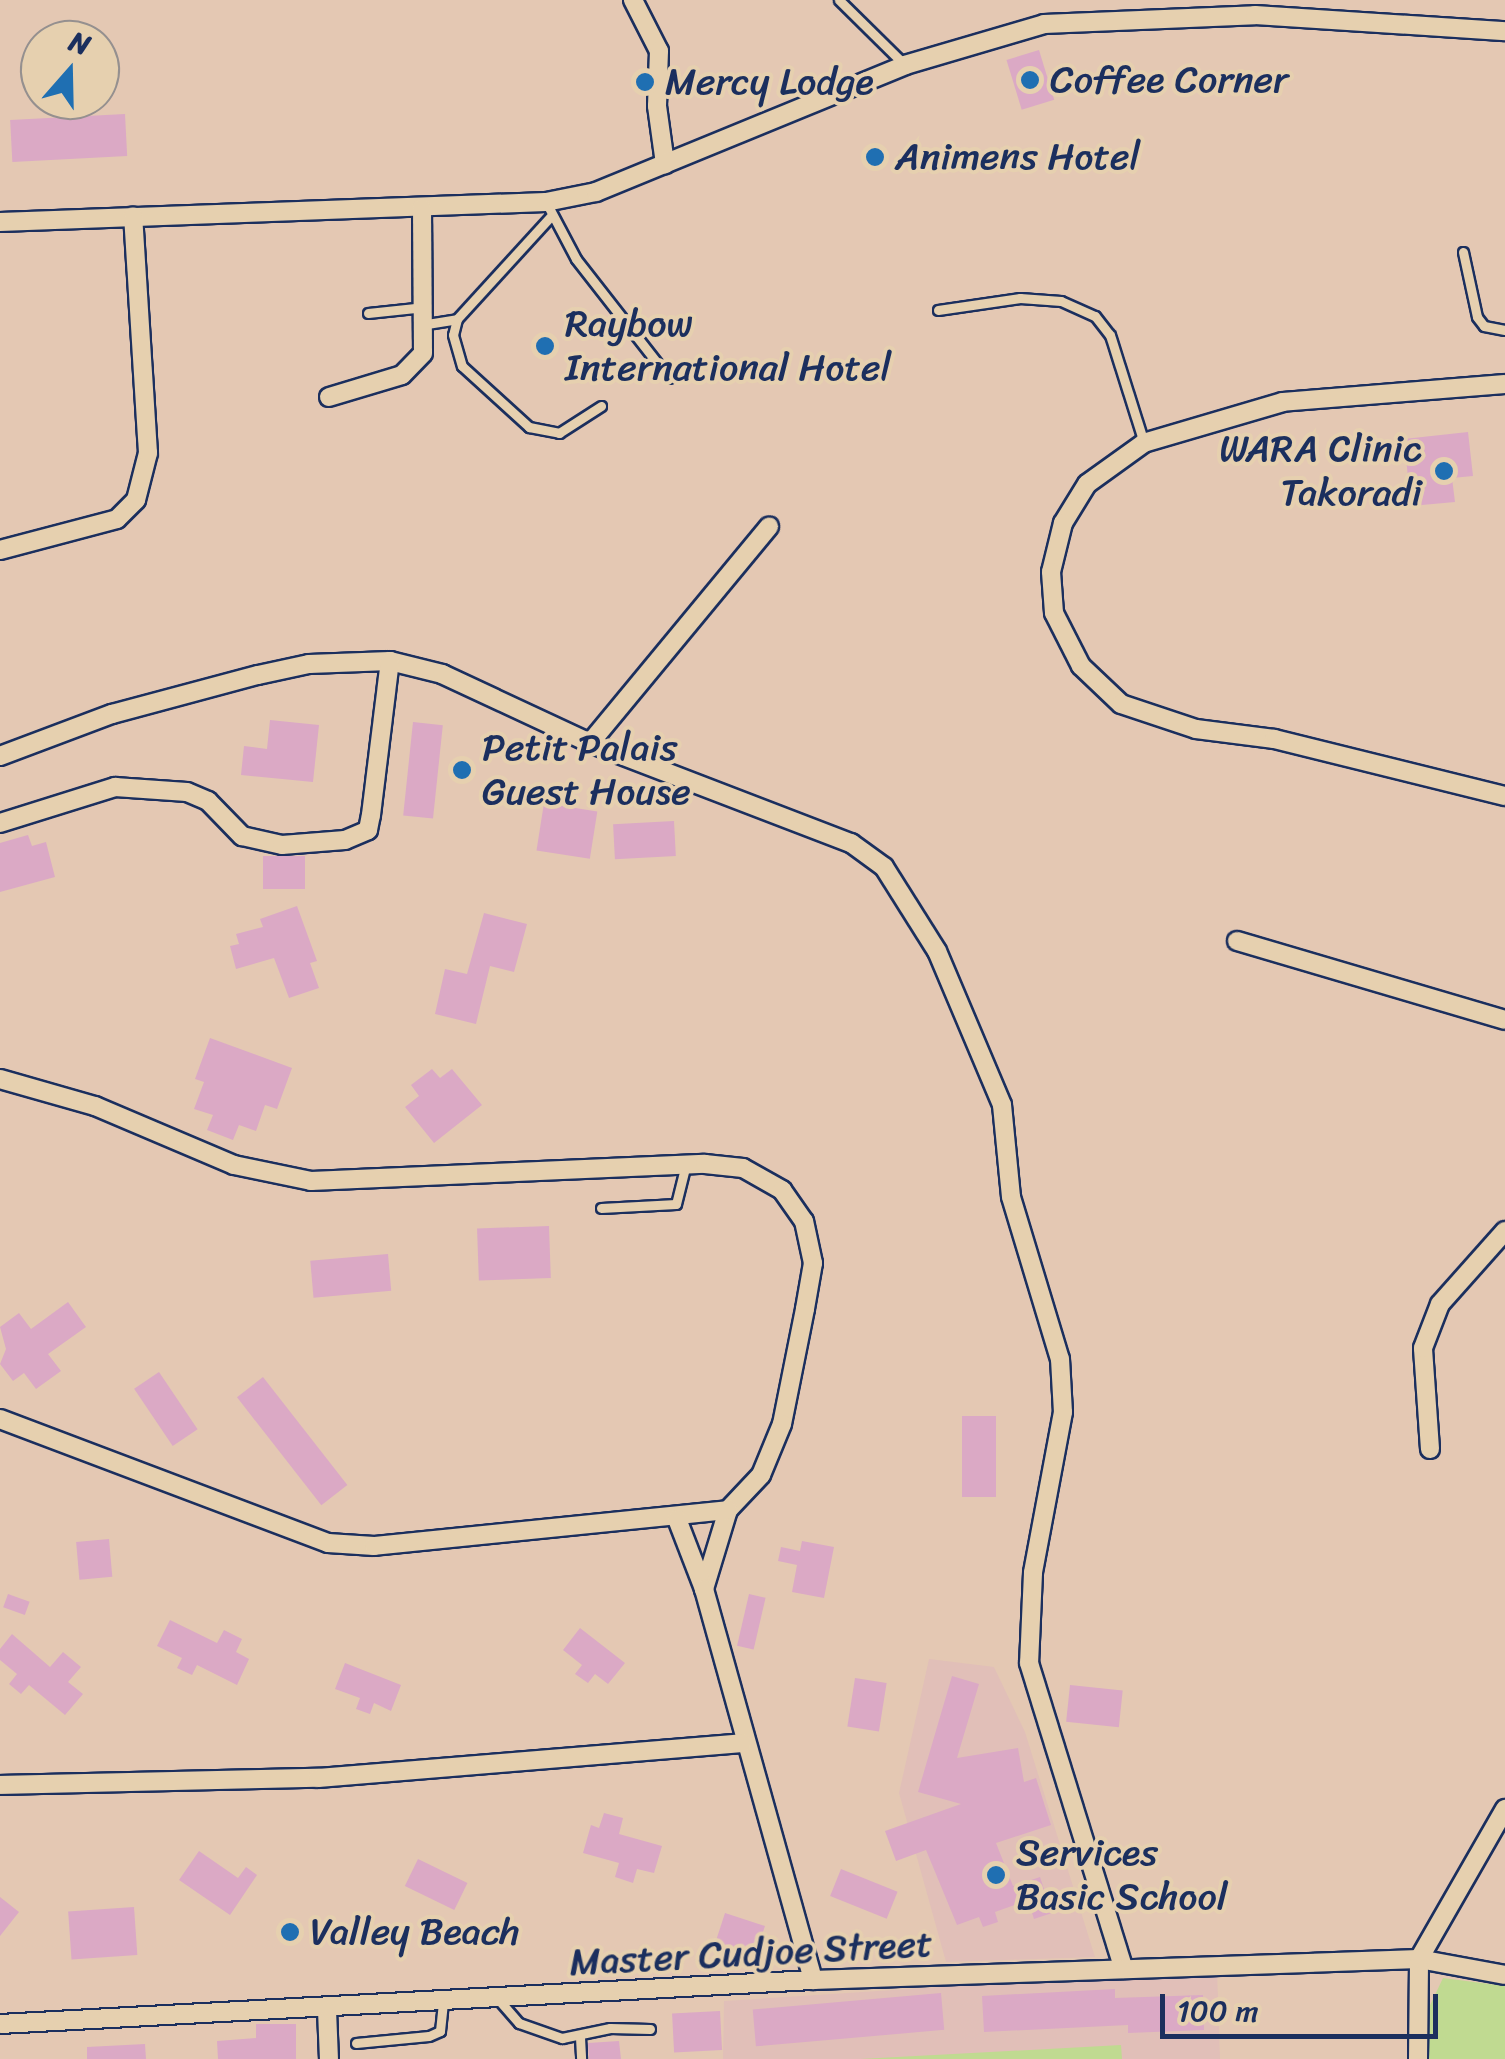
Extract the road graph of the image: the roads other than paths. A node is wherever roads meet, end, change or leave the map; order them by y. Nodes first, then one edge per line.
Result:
1 (632, 0) edge
2 (838, 0) edge
3 (1505, 30) edge
4 (905, 66) junction
5 (665, 164) junction
6 (422, 208) junction
7 (549, 209) junction
8 (134, 216) junction
9 (0, 222) edge
10 (1463, 252) dead end
11 (938, 310) dead end
12 (368, 313) dead end
13 (427, 315) junction
14 (456, 319) junction
15 (1505, 330) edge
16 (669, 378) dead end
17 (1505, 384) edge
18 (329, 397) dead end
19 (601, 406) dead end
20 (1144, 443) junction
21 (769, 527) dead end
22 (0, 550) edge
23 (390, 660) junction
24 (590, 742) junction
25 (0, 756) edge
26 (1505, 796) edge
27 (0, 823) edge
28 (1236, 941) dead end
29 (1505, 1020) edge
30 (0, 1078) edge
31 (686, 1164) junction
32 (602, 1208) dead end
33 (1505, 1231) edge
34 (0, 1420) edge
35 (1430, 1450) dead end
36 (728, 1510) junction
37 (677, 1520) junction
38 (704, 1589) junction
39 (743, 1743) junction
40 (0, 1786) edge
41 (1505, 1808) edge
42 (1419, 1959) junction
43 (1124, 1970) junction
44 (1505, 1975) edge
45 (813, 1980) junction
46 (498, 1999) junction
47 (444, 2003) junction
48 (327, 2010) junction
49 (0, 2024) edge
50 (650, 2029) dead end
51 (580, 2037) junction
52 (356, 2043) dead end
53 (329, 2059) edge
54 (581, 2059) edge
55 (1418, 2059) edge

1 - 5 street
2 - 4 lane
3 - 4 street
4 - 5 street
5 - 7 street
6 - 7 street
6 - 8 street
6 - 13 street
7 - 14 lane
7 - 16 lane
8 - 9 street
8 - 22 street
10 - 15 lane
11 - 20 lane
12 - 13 lane
13 - 14 lane
13 - 18 street
14 - 19 lane
17 - 20 street
20 - 26 street
21 - 24 street
23 - 24 street
23 - 25 street
23 - 27 street
24 - 43 street
28 - 29 street
30 - 31 street
31 - 32 lane
31 - 36 street
33 - 35 street
34 - 37 street
36 - 37 street
36 - 38 street
37 - 38 street
38 - 39 street
39 - 40 street
39 - 45 street
41 - 42 street
42 - 43 street, Master Cudjoe Street
42 - 44 street, Master Cudjoe Street
42 - 55 street
43 - 45 street, Master Cudjoe Street
45 - 46 street, Master Cudjoe Street
46 - 47 street, Master Cudjoe Street
46 - 51 lane
47 - 48 street, Master Cudjoe Street
47 - 52 lane
48 - 49 street, Master Cudjoe Street
48 - 53 street
50 - 51 lane
51 - 54 lane

